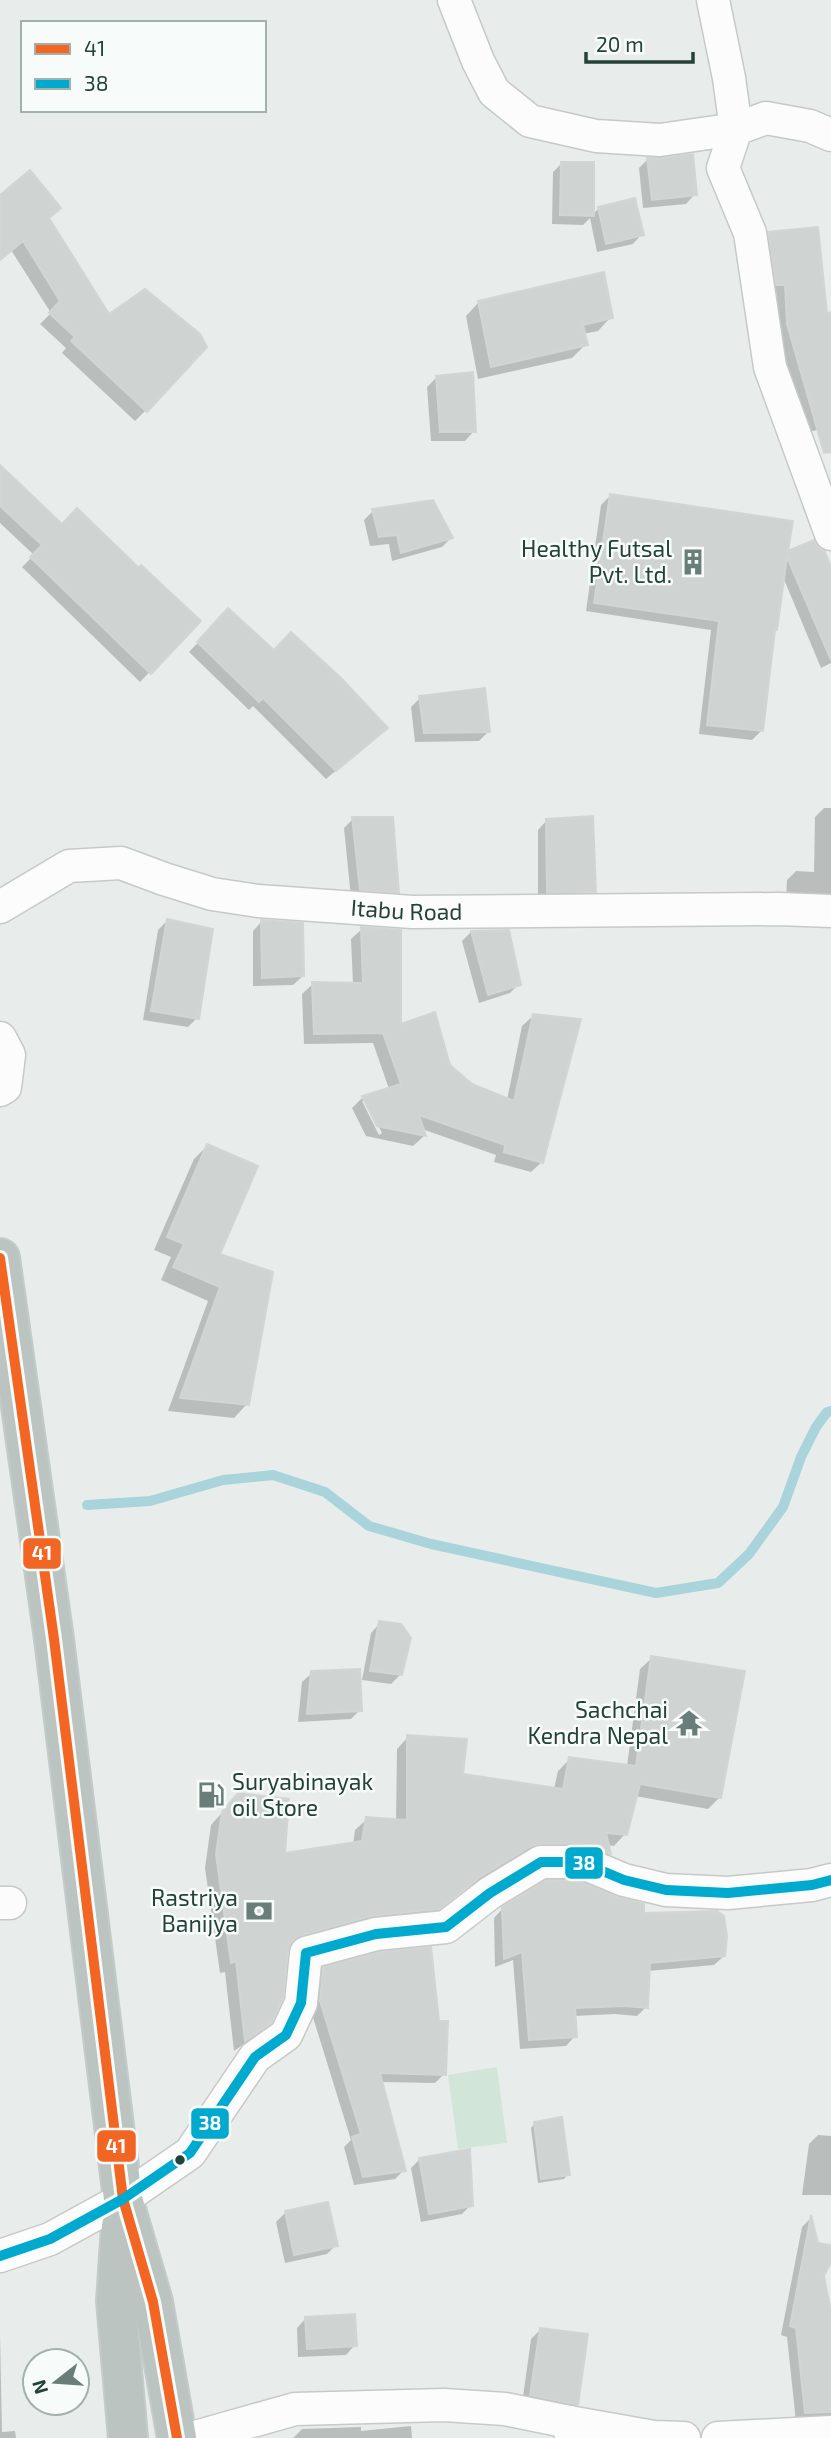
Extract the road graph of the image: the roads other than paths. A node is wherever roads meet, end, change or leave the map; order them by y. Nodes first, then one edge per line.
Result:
1 (454, 0) edge
2 (713, 0) edge
3 (736, 129) junction
4 (831, 135) edge
5 (826, 503) edge
6 (831, 534) edge
7 (0, 907) edge
8 (831, 912) edge
9 (0, 1038) edge
10 (0, 1090) edge
11 (0, 1258) edge
12 (831, 1880) edge
13 (123, 2199) junction
14 (0, 2256) edge
15 (570, 2430) edge
16 (831, 2431) edge
17 (128, 2438) edge
18 (177, 2438) edge
19 (192, 2438) edge
20 (684, 2438) edge
21 (718, 2438) edge

1 - 3 street
2 - 3 street
3 - 4 street
3 - 5 street
5 - 6 street
7 - 8 street, Itabu Road
9 - 10 street
11 - 13 highway
12 - 13 street
13 - 14 street
13 - 17 highway
13 - 18 highway
15 - 19 street
15 - 20 street
16 - 21 street

